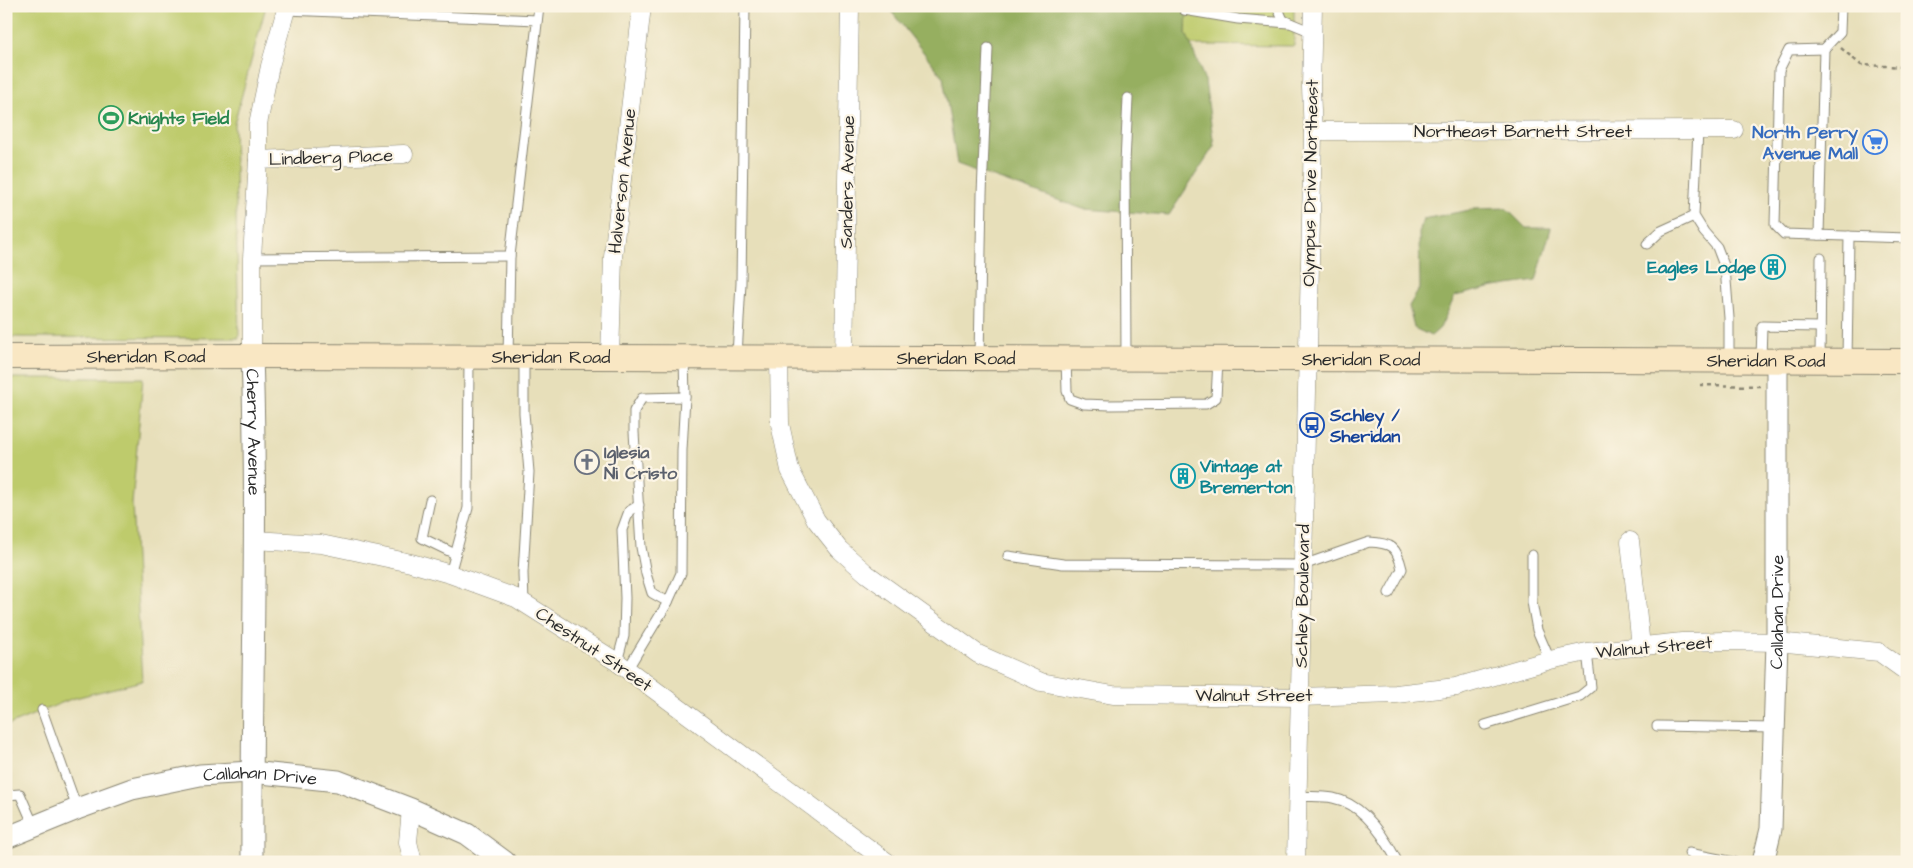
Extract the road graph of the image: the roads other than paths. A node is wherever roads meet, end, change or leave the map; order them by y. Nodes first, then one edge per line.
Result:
1 (539, 6) edge
2 (642, 6) edge
3 (745, 6) edge
4 (850, 6) edge
5 (1277, 6) edge
6 (1313, 6) edge
7 (1841, 6) edge
8 (286, 8) edge
9 (1184, 10) dead end
10 (537, 20) junction
11 (1288, 23) junction
12 (1312, 32) junction
13 (988, 48) dead end
14 (1824, 49) junction
15 (1128, 98) dead end
16 (1698, 130) junction
17 (1734, 130) dead end
18 (1313, 131) junction
19 (404, 154) dead end
20 (258, 160) junction
21 (1694, 216) junction
22 (1819, 235) junction
23 (1850, 236) junction
24 (1907, 238) edge
25 (1647, 244) dead end
26 (510, 256) junction
27 (252, 258) junction
28 (1821, 258) dead end
29 (1820, 327) junction
30 (252, 356) junction
31 (469, 357) junction
32 (516, 357) junction
33 (610, 357) junction
34 (684, 357) junction
35 (737, 357) junction
36 (779, 357) junction
37 (6, 358) edge
38 (844, 358) junction
39 (979, 358) junction
40 (1066, 358) junction
41 (1126, 359) junction
42 (1218, 359) junction
43 (1307, 360) junction
44 (1729, 360) junction
45 (1769, 360) junction
46 (1820, 360) junction
47 (1847, 360) junction
48 (1907, 361) edge
49 (685, 397) junction
50 (430, 500) dead end
51 (638, 505) junction
52 (254, 540) junction
53 (1630, 541) dead end
54 (455, 554) junction
55 (1008, 556) dead end
56 (1532, 556) dead end
57 (1303, 565) junction
58 (450, 574) junction
59 (1389, 594) dead end
60 (668, 602) junction
61 (524, 604) junction
62 (1777, 642) junction
63 (1641, 646) junction
64 (1587, 652) junction
65 (1550, 660) junction
66 (622, 666) junction
67 (1907, 672) edge
68 (1299, 697) junction
69 (42, 710) dead end
70 (1485, 725) dead end
71 (1657, 726) dead end
72 (1774, 728) junction
73 (251, 772) junction
74 (6, 795) edge
75 (1298, 796) junction
76 (77, 809) junction
77 (411, 809) junction
78 (34, 826) junction
79 (6, 838) edge
80 (1689, 853) dead end
81 (1396, 859) dead end
82 (252, 862) edge
83 (413, 862) edge
84 (505, 862) edge
85 (887, 862) edge
86 (1296, 862) edge
87 (1734, 862) edge
88 (1763, 862) edge

1 - 10 lane
2 - 33 street, Halverson Avenue
3 - 35 lane
4 - 38 street, Sanders Avenue
5 - 11 lane
6 - 12 street, Olympus Drive Northeast
7 - 14 lane
8 - 10 lane
8 - 20 street, Cherry Avenue
9 - 11 lane
10 - 26 lane
11 - 12 lane
12 - 18 street, Olympus Drive Northeast
13 - 39 lane
14 - 22 lane
14 - 22 lane
15 - 41 lane
16 - 17 street, Northeast Barnett Street
16 - 18 street, Northeast Barnett Street
16 - 21 lane
18 - 43 street, Olympus Drive Northeast
19 - 20 street, Lindberg Place
20 - 27 street, Cherry Avenue
21 - 25 lane
21 - 44 lane
22 - 23 lane
23 - 24 lane
23 - 47 lane
26 - 27 lane
26 - 32 lane
27 - 30 street, Cherry Avenue
28 - 29 lane
29 - 45 lane
29 - 46 lane
30 - 31 main road, Sheridan Road
30 - 37 main road, Sheridan Road
30 - 52 street, Cherry Avenue
31 - 32 main road, Sheridan Road
31 - 54 lane
32 - 33 main road, Sheridan Road
32 - 61 lane
33 - 34 main road, Sheridan Road
34 - 35 main road, Sheridan Road
34 - 49 lane
35 - 36 main road, Sheridan Road
36 - 38 main road, Sheridan Road
36 - 68 street, Walnut Street
38 - 39 main road, Sheridan Road
39 - 40 main road, Sheridan Road
40 - 41 main road, Sheridan Road
40 - 42 lane
41 - 42 main road, Sheridan Road
42 - 43 main road, Sheridan Road
43 - 44 main road, Sheridan Road
43 - 57 street, Schley Boulevard
44 - 45 main road, Sheridan Road
45 - 46 main road, Sheridan Road
45 - 62 street, Callahan Drive
46 - 47 main road, Sheridan Road
47 - 48 main road, Sheridan Road
49 - 51 lane
49 - 60 lane
50 - 54 lane
51 - 60 lane
51 - 66 lane
52 - 58 street, Chestnut Street
52 - 73 street, Cherry Avenue
53 - 63 street
54 - 58 lane
55 - 57 lane
56 - 65 lane
57 - 59 lane
57 - 68 street, Schley Boulevard
58 - 61 street, Chestnut Street
60 - 66 lane
61 - 66 street, Chestnut Street
62 - 63 street, Walnut Street
62 - 67 street, Walnut Street
62 - 72 street, Callahan Drive
63 - 64 street, Walnut Street
64 - 65 street, Walnut Street
64 - 70 lane
65 - 68 street, Walnut Street
66 - 85 street, Chestnut Street
68 - 75 street, Schley Boulevard
69 - 76 lane
71 - 72 lane
72 - 88 street, Callahan Drive
73 - 76 street, Callahan Drive
73 - 77 street, Callahan Drive
73 - 82 street, Cherry Avenue
74 - 78 lane
75 - 81 lane
75 - 86 street, Schley Boulevard
76 - 78 street, Callahan Drive
77 - 83 street
77 - 84 street, Callahan Drive
78 - 79 street, Callahan Drive
80 - 87 lane

